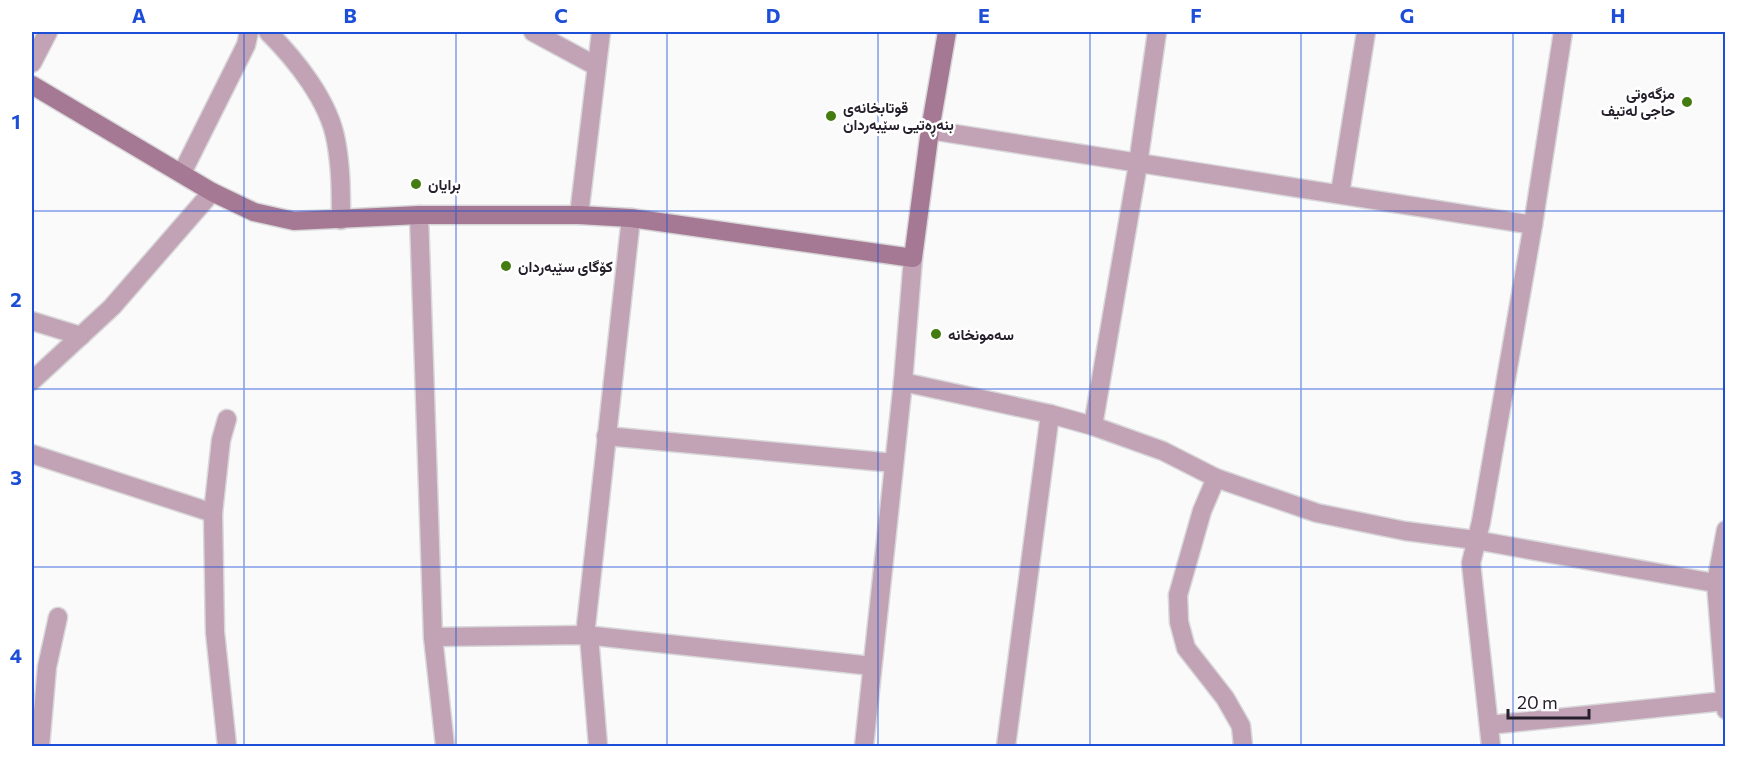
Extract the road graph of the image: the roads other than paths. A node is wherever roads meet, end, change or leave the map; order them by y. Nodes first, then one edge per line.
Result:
1 (48, 32) edge
2 (249, 32) edge
3 (268, 32) edge
4 (533, 32) edge
5 (601, 32) edge
6 (947, 32) edge
7 (1157, 32) edge
8 (1366, 32) edge
9 (1563, 32) edge
10 (32, 63) edge
11 (596, 66) junction
12 (32, 85) edge
13 (930, 130) junction
14 (1138, 165) junction
15 (182, 173) junction
16 (212, 192) junction
17 (1340, 193) junction
18 (579, 214) junction
19 (419, 215) junction
20 (631, 218) junction
21 (341, 220) junction
22 (1533, 225) junction
23 (914, 258) junction
24 (32, 321) edge
25 (81, 336) junction
26 (32, 381) edge
27 (903, 382) junction
28 (1050, 414) junction
29 (227, 419) dead end
30 (1093, 426) junction
31 (606, 436) junction
32 (32, 454) edge
33 (894, 463) junction
34 (1216, 478) junction
35 (213, 513) junction
36 (1725, 530) edge
37 (1475, 540) junction
38 (1720, 584) edge
39 (58, 617) dead end
40 (587, 635) junction
41 (433, 638) junction
42 (872, 666) junction
43 (1725, 701) edge
44 (1725, 710) edge
45 (1489, 725) junction
46 (40, 747) edge
47 (227, 747) edge
48 (445, 747) edge
49 (598, 747) edge
50 (864, 747) edge
51 (1006, 747) edge
52 (1243, 747) edge
53 (1491, 747) edge

1 - 10 street
2 - 15 street
3 - 21 street
4 - 11 street
5 - 11 street
6 - 13 street
7 - 14 street
8 - 17 street
9 - 22 street
11 - 18 street
12 - 15 street
13 - 14 street
13 - 23 street
14 - 17 street
14 - 30 street
15 - 16 street
16 - 21 street
16 - 25 street
17 - 22 street
18 - 19 street
18 - 20 street
19 - 21 street
19 - 41 street
20 - 23 street
20 - 31 street
22 - 37 street
23 - 27 street
24 - 25 street
25 - 26 street
27 - 28 street
27 - 33 street
28 - 30 street
28 - 51 street
29 - 35 street
30 - 34 street
31 - 33 street
31 - 40 street
32 - 35 street
33 - 42 street
34 - 37 street
34 - 52 street
35 - 47 street
36 - 38 street
37 - 38 street
37 - 45 street
38 - 43 street
39 - 46 street
40 - 41 street
40 - 42 street
40 - 49 street
41 - 48 street
42 - 50 street
43 - 44 street
43 - 45 street
45 - 53 street

